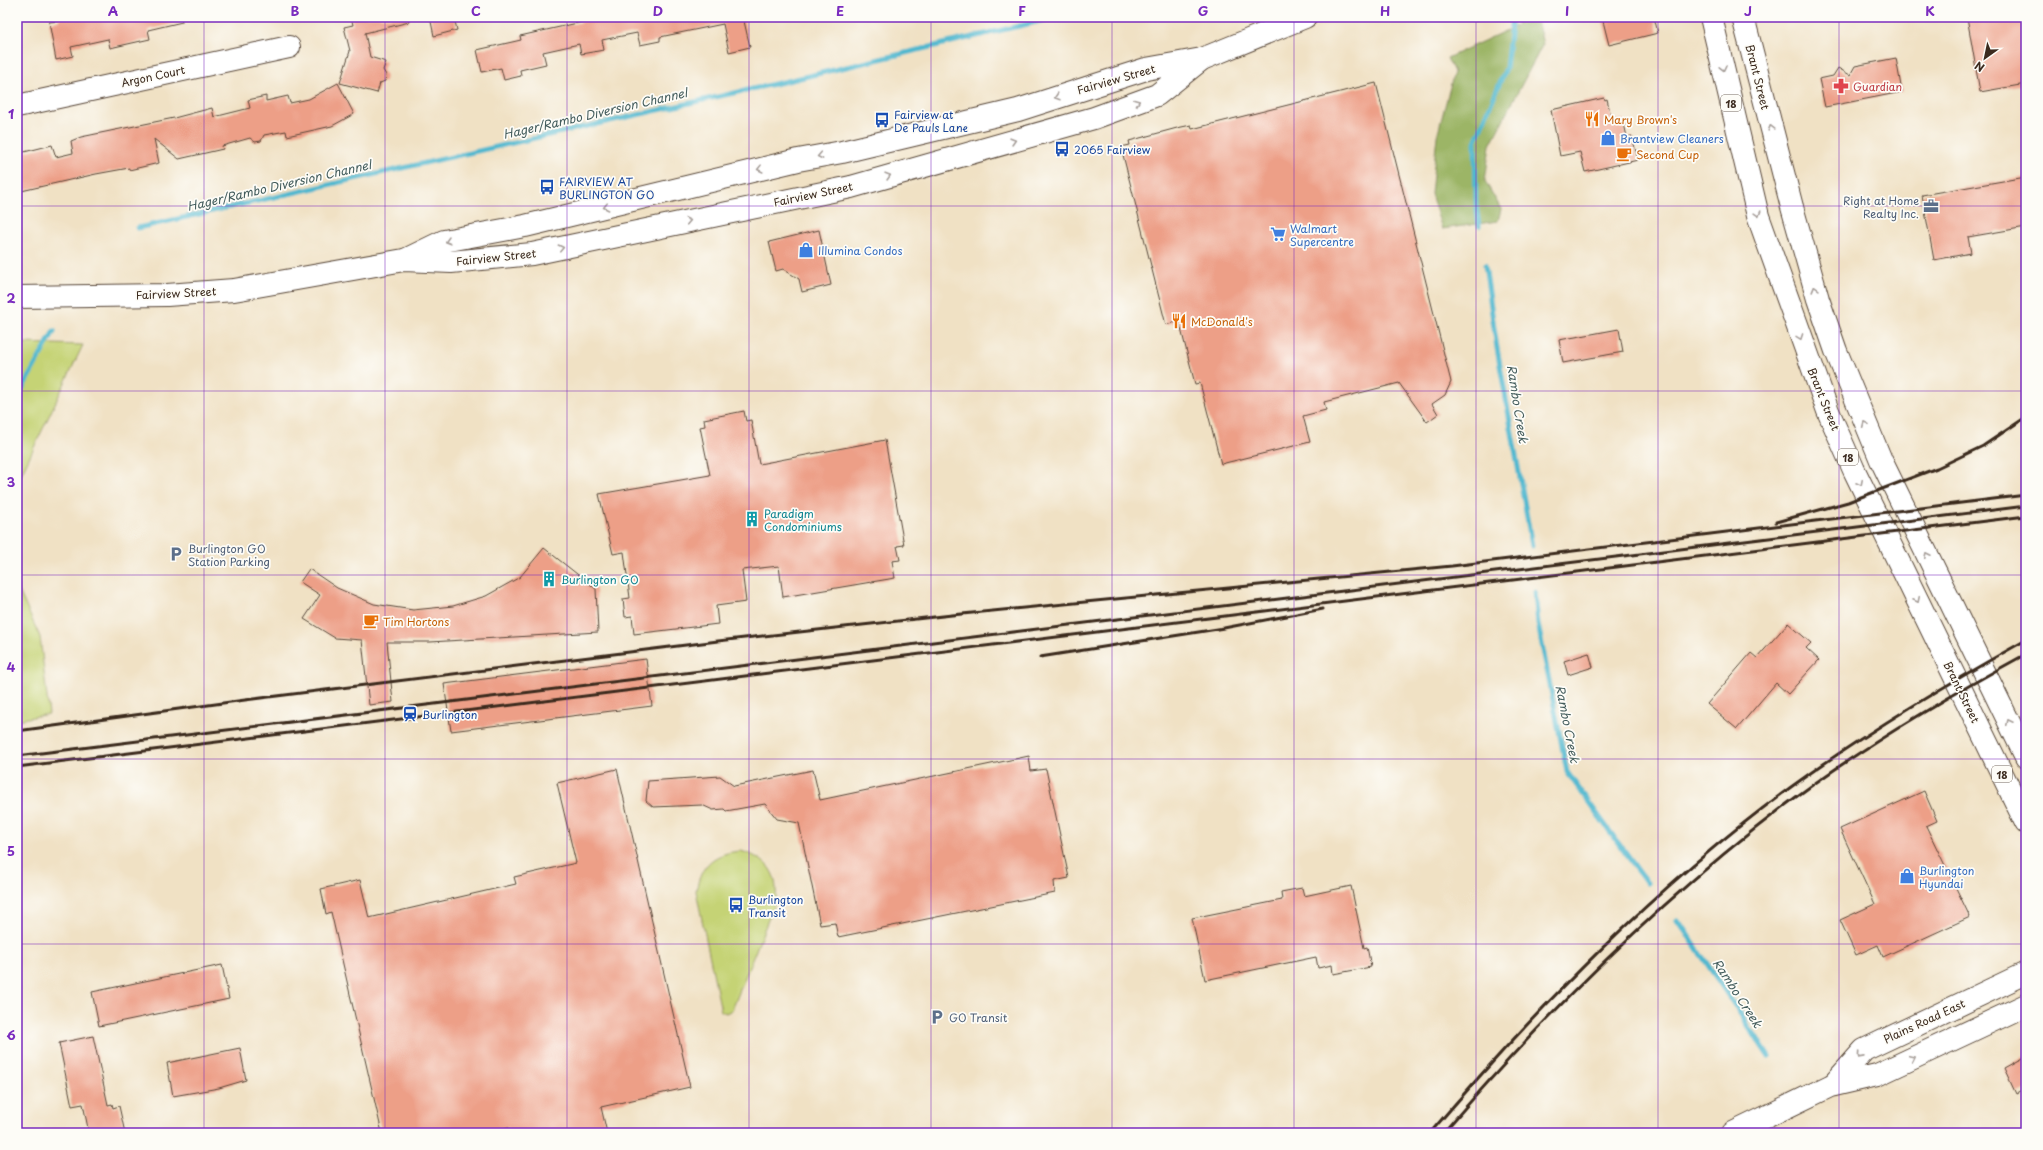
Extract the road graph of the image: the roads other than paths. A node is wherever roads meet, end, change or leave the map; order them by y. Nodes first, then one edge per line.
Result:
1 (1305, 17) edge
2 (1711, 17) edge
3 (1742, 17) edge
4 (289, 47) dead end
5 (1202, 59) junction
6 (17, 106) edge
7 (404, 260) junction
8 (17, 298) edge
9 (2026, 757) edge
10 (2026, 823) edge
11 (2026, 967) edge
12 (2018, 977) edge
13 (2025, 1006) edge
14 (1833, 1085) junction
15 (1733, 1133) edge

1 - 5 main road, Fairview Street
2 -> 10 main road, Brant Street / 18
9 -> 3 main road, Brant Street
4 - 6 main road, Argon Court
5 -> 7 main road, Fairview Street
7 -> 5 main road, Fairview Street
7 - 8 main road, Fairview Street
11 - 12 main road, Plains Road East
12 -> 14 main road, Plains Road East
14 -> 13 main road, Plains Road East
14 - 15 main road, Plains Road East

